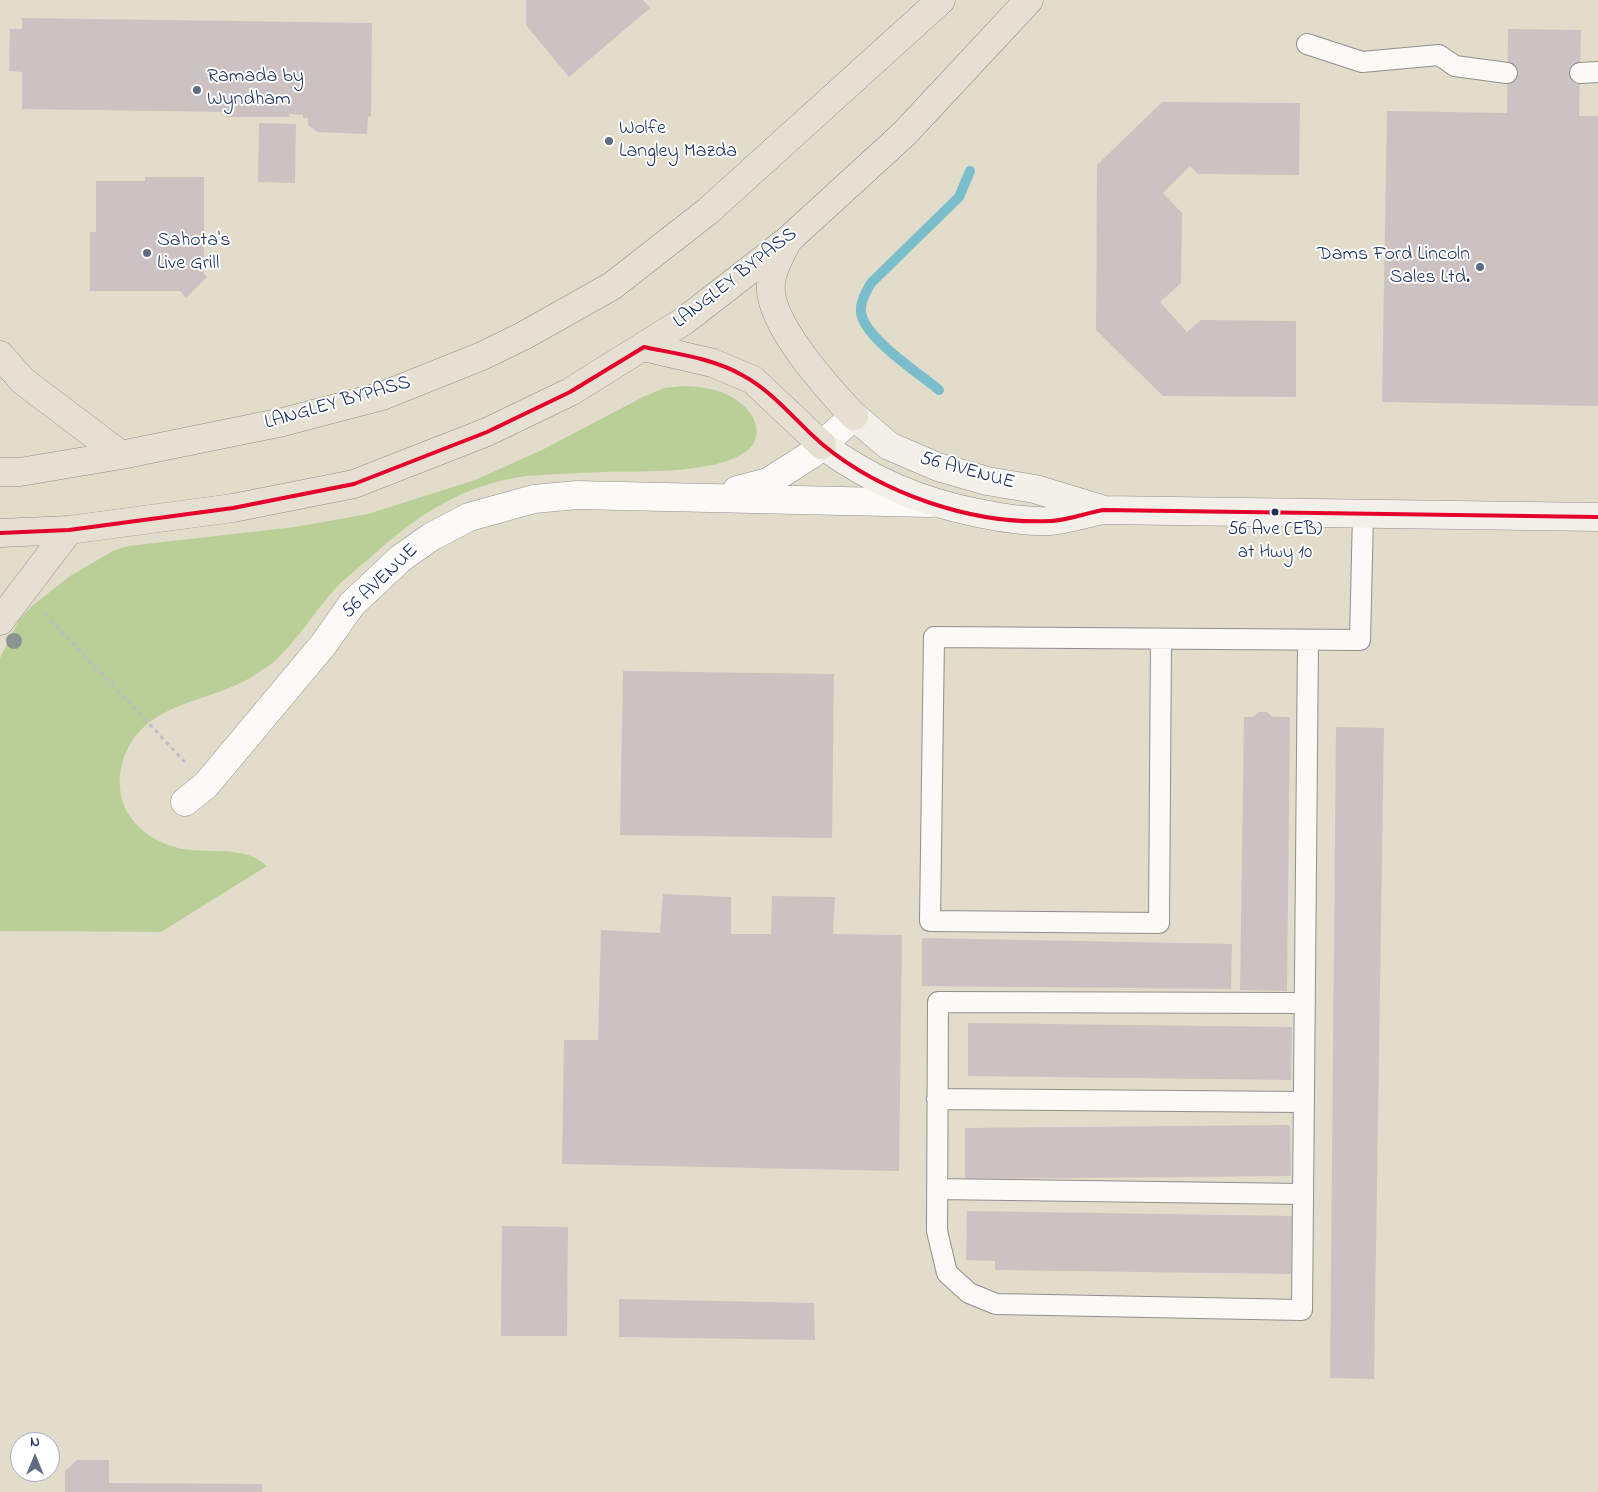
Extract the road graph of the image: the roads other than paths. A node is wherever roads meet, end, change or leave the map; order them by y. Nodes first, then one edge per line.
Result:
1 (941, 0) edge
2 (1029, 0) edge
3 (1308, 44) dead end
4 (1507, 73) dead end
5 (787, 241) junction
6 (644, 347) junction
7 (0, 355) edge
8 (854, 416) junction
9 (822, 444) junction
10 (121, 455) junction
11 (0, 472) edge
12 (712, 497) junction
13 (934, 503) junction
14 (1103, 510) junction
15 (1364, 514) junction
16 (1598, 517) edge
17 (69, 530) junction
18 (0, 533) edge
19 (0, 621) edge
20 (1160, 639) junction
21 (1308, 640) junction
22 (185, 802) dead end
23 (1305, 1003) junction
24 (937, 1099) junction
25 (1304, 1102) junction
26 (937, 1189) junction
27 (1303, 1194) junction

1 - 10 highway, LANGLEY BYPASS
2 - 5 highway, LANGLEY BYPASS
3 - 4 lane
5 - 6 highway, LANGLEY BYPASS
5 - 8 highway
6 - 9 highway
6 - 17 highway, LANGLEY BYPASS
7 - 10 highway
8 - 9 street, 56 AVENUE
8 - 14 main road, 56 AVENUE
9 - 12 street, 56 AVENUE
9 - 13 main road, 56 AVENUE
10 - 11 highway, LANGLEY BYPASS
12 - 13 street, 56 AVENUE
12 - 22 street, 56 AVENUE
13 - 14 main road, 56 AVENUE
14 - 15 main road, 56 AVENUE
15 - 16 main road, 56 AVENUE
15 - 21 lane
17 - 18 highway, LANGLEY BYPASS
17 - 19 highway
20 - 20 lane
20 - 21 lane
21 - 23 lane
23 - 24 lane
23 - 25 lane
24 - 25 lane
24 - 26 lane
25 - 27 lane
26 - 27 lane
26 - 27 lane

